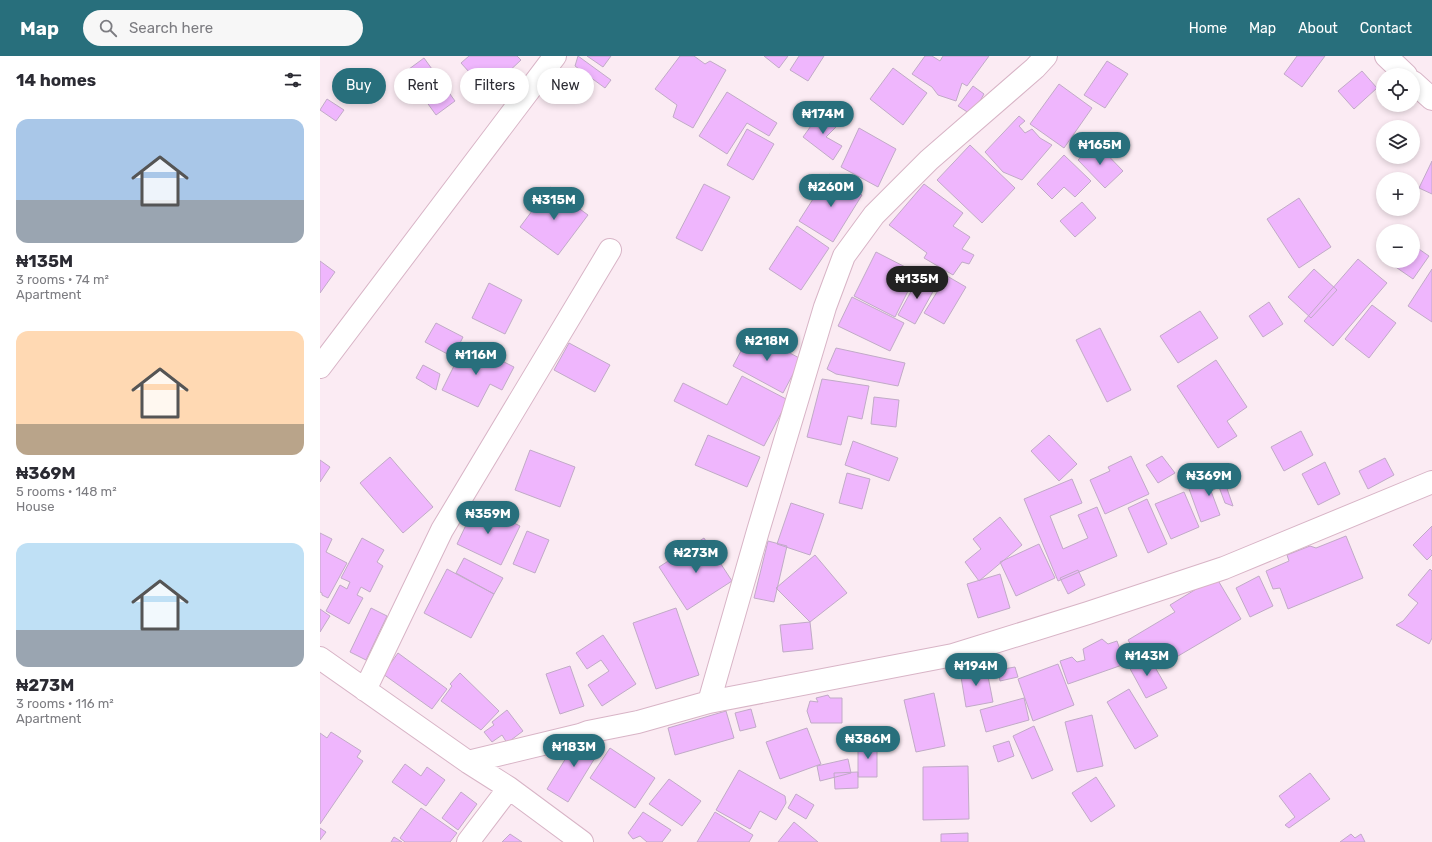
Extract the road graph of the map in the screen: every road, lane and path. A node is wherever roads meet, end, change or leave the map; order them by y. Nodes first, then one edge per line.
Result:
1 (555, 56) edge
2 (1046, 56) edge
3 (1386, 56) edge
4 (1399, 68) edge
5 (1420, 88) edge
6 (1432, 99) edge
7 (610, 250) dead end
8 (320, 367) edge
9 (1432, 482) edge
10 (320, 658) edge
11 (365, 690) junction
12 (709, 702) junction
13 (468, 762) junction
14 (509, 788) junction
15 (468, 842) edge
16 (582, 842) edge

1 - 8 street
2 - 12 street
3 - 4 street
5 - 6 street
7 - 11 street
9 - 12 street
10 - 11 street
11 - 13 street
12 - 13 street
13 - 14 street
14 - 15 street
14 - 16 street

